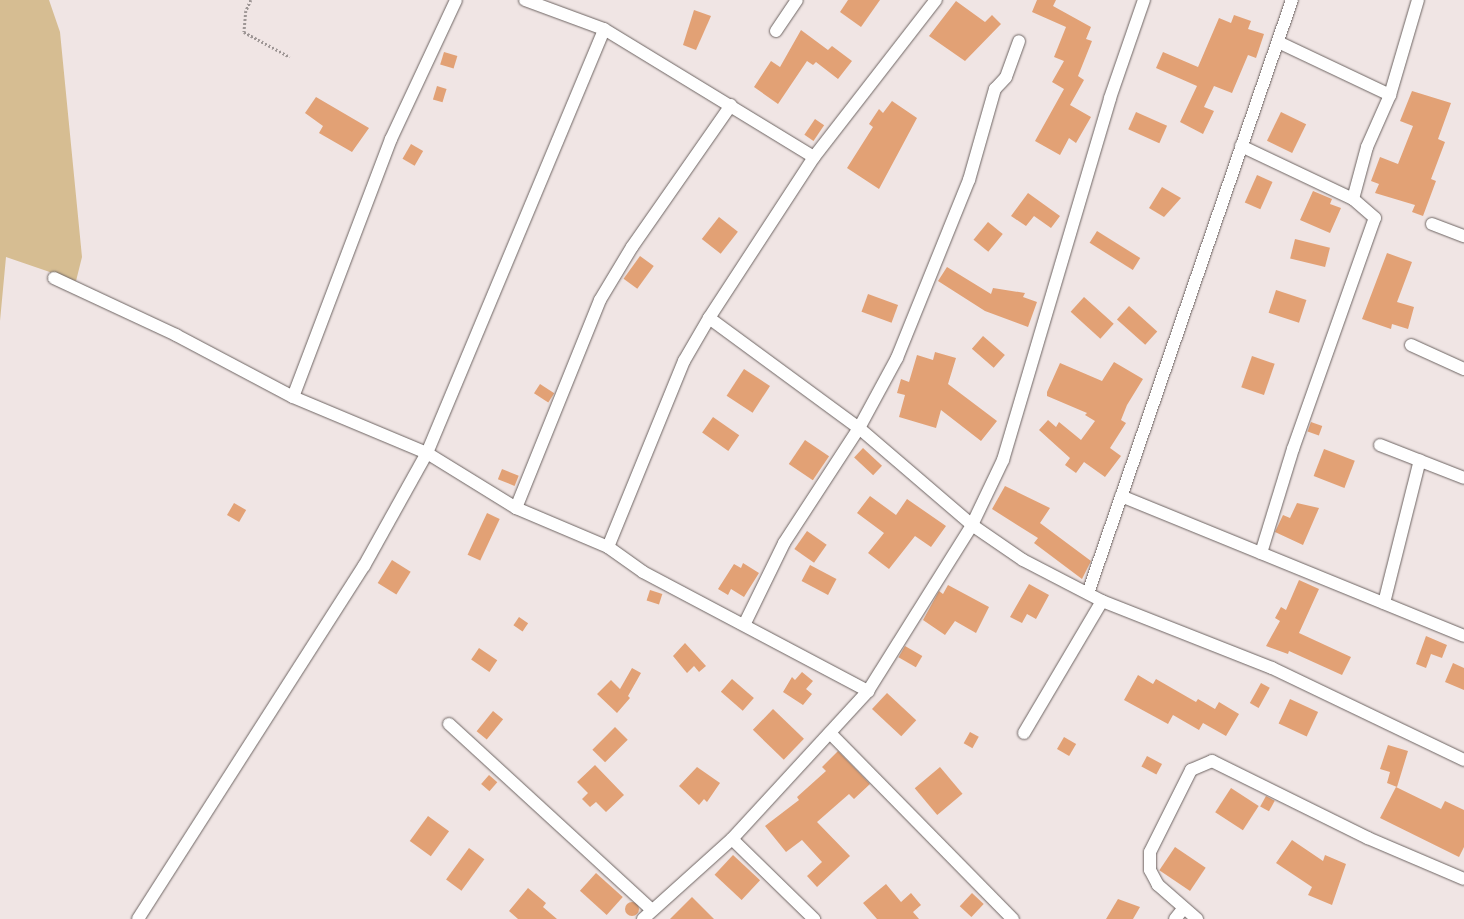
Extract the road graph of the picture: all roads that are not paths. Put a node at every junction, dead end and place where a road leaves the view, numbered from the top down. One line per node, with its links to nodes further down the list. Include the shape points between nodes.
1 (456, 0): 23 (street, via 391,139)
2 (525, 0): 8 (street)
3 (797, 0): 9 (street)
4 (936, 0): 15 (street)
5 (1144, 0): 31 (street, via 1110,98 1003,460)
6 (1292, 0): 11 (street)
7 (1418, 0): 12 (street)
8 (604, 29): 13 (street); 26 (street)
9 (776, 30)
10 (1019, 41): 24 (street, via 1006,77 995,88 969,180 897,358)
11 (1278, 42): 12 (street); 14 (street)
12 (1390, 95): 16 (street, via 1367,147)
13 (731, 105): 15 (street); 30 (street, via 632,247 600,300)
14 (1241, 146): 16 (street); 29 (street)
15 (814, 157): 20 (street)
16 (1353, 199): 33 (street, via 1376,218 1293,449)
17 (1432, 224): 18 (street)
18 (1464, 236)
19 (54, 278): 23 (street, via 176,335)
20 (709, 318): 24 (street); 32 (street, via 684,361)
21 (1411, 345): 22 (street)
22 (1464, 369)
23 (293, 397): 26 (street)
24 (859, 428): 31 (street); 37 (street, via 784,543)
25 (1380, 445): 27 (street)
26 (427, 453): 30 (street); 48 (street, via 364,566)
27 (1420, 460): 28 (street); 36 (street)
28 (1464, 478)
29 (1121, 496): 33 (street); 34 (street)
30 (516, 508): 32 (street)
31 (972, 525): 34 (street, via 1016,556); 39 (street)
32 (608, 548): 37 (street, via 643,572)
33 (1261, 553): 36 (street)
34 (1088, 593): 35 (street)
35 (1102, 600): 42 (street); 43 (street, via 1272,668)
36 (1384, 603): 38 (street)
37 (745, 624): 39 (street)
38 (1464, 636)
39 (868, 691): 41 (street)
40 (449, 724): 47 (street)
41 (830, 733): 44 (street); 51 (street)
42 (1024, 733)
43 (1464, 760)
44 (732, 839): 47 (street); 50 (street)
45 (1464, 879): 46 (street, via 1368,838 1212,761 1191,770 1150,852 1150,870 1158,885)
46 (1184, 908): 52 (street); 53 (street)
47 (652, 910): 49 (street)
48 (138, 919)
49 (643, 919)
50 (814, 919)
51 (1013, 919)
52 (1175, 919)
53 (1197, 919)

